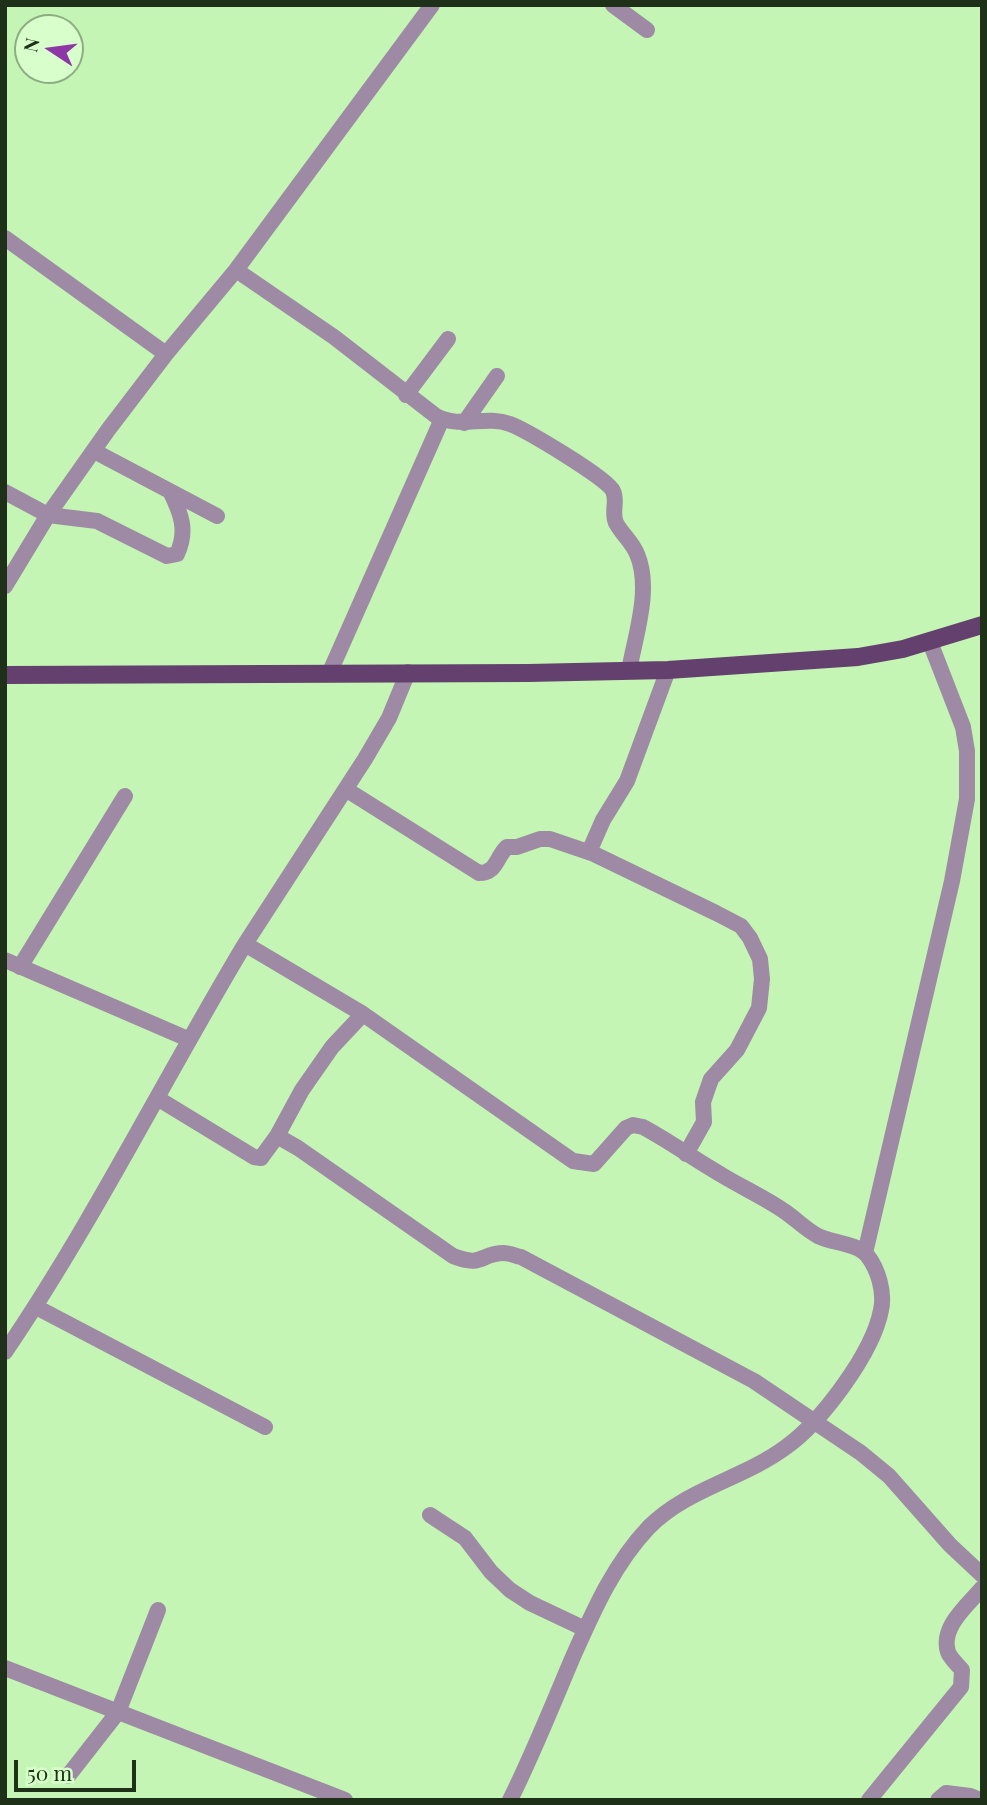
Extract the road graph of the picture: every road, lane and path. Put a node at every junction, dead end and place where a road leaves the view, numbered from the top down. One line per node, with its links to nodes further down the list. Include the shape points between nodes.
1 (432, 5): 5 (street)
2 (613, 5): 3 (street)
3 (647, 30)
4 (5, 238): 7 (street)
5 (236, 270): 7 (street); 9 (street, via 334,337)
6 (447, 339): 9 (street)
7 (166, 354): 12 (street)
8 (497, 376): 11 (street)
9 (406, 395): 10 (street)
10 (442, 419): 11 (street); 23 (street)
11 (464, 422): 21 (street, via 493,419 512,425 612,489 615,518 634,547 642,572)
12 (94, 451): 13 (street); 15 (street)
13 (170, 491): 15 (street, via 181,513 184,536 177,554 167,556 97,521); 16 (street)
14 (5, 492): 15 (street)
15 (48, 515): 17 (street)
16 (217, 516)
17 (5, 586)
18 (982, 625): 19 (main road)
19 (930, 642): 20 (main road, via 837,660); 35 (street, via 963,727 967,799)
20 (668, 670): 21 (main road); 27 (street, via 627,781)
21 (629, 671): 22 (main road)
22 (408, 672): 23 (main road); 25 (street, via 389,718)
23 (329, 674): 24 (main road)
24 (5, 675)
25 (346, 790): 27 (street, via 480,873 495,868 507,847 540,839); 28 (street)
26 (125, 796): 29 (street)
27 (589, 852): 34 (street, via 741,926 760,958 759,1008 737,1049 711,1079 703,1102 704,1122)
28 (245, 944): 30 (street); 31 (street)
29 (13, 964): 31 (street)
30 (363, 1014): 33 (street, via 332,1047); 34 (street, via 573,1160 594,1164 633,1125)
31 (188, 1040): 32 (street)
32 (157, 1098): 33 (street, via 254,1157 266,1154); 36 (street)
33 (277, 1136): 38 (street, via 453,1256 468,1262 503,1253 521,1257 736,1371)
34 (687, 1154): 35 (street, via 785,1211 806,1230)
35 (865, 1253): 38 (street, via 881,1286 881,1312 865,1350)
36 (36, 1307): 37 (street); 39 (street)
37 (5, 1352)
38 (814, 1422): 41 (street, via 889,1476); 44 (street, via 775,1455 690,1496 650,1527 611,1577)
39 (265, 1427)
40 (429, 1515): 44 (street, via 465,1538 510,1590)
41 (982, 1575)
42 (982, 1588): 50 (street, via 947,1635 948,1653 962,1670 961,1687)
43 (158, 1610): 46 (street)
44 (585, 1629): 49 (street)
45 (5, 1668): 46 (street)
46 (118, 1712): 47 (street); 48 (street)
47 (68, 1776)
48 (345, 1800)
49 (510, 1800)
50 (869, 1800)
51 (938, 1800): 52 (street, via 946,1793)
52 (981, 1800)

